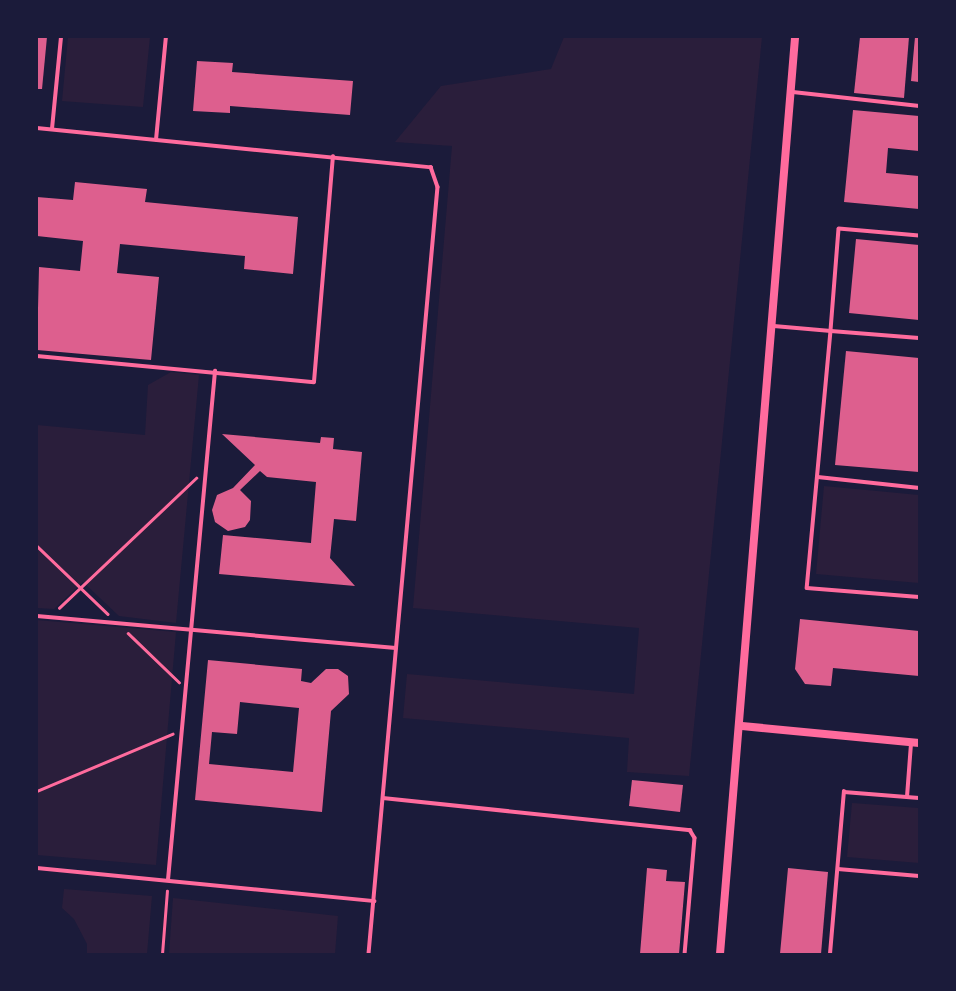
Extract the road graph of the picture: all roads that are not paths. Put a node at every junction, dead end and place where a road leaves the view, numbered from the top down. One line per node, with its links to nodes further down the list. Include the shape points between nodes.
1 (61, 37): 7 (lane)
2 (166, 37): 8 (lane)
3 (795, 37): 4 (street)
4 (791, 92): 5 (lane); 11 (street)
5 (919, 106)
6 (37, 128): 7 (lane)
7 (52, 130): 8 (lane)
8 (156, 140): 9 (lane)
9 (334, 157): 15 (lane, via 314,382); 21 (lane, via 431,167 438,187)
10 (919, 236): 12 (lane, via 839,229)
11 (773, 326): 12 (lane); 22 (street)
12 (831, 331): 13 (lane); 16 (lane)
13 (919, 338)
14 (37, 356): 15 (lane)
15 (215, 371): 20 (lane)
16 (818, 477): 17 (lane); 18 (lane, via 807,588)
17 (919, 488)
18 (919, 597)
19 (37, 616): 20 (lane)
20 (190, 629): 21 (lane); 30 (lane)
21 (397, 648): 25 (lane)
22 (743, 726): 23 (street); 34 (street)
23 (915, 742): 24 (lane)
24 (907, 797): 26 (lane); 28 (lane, via 844,792)
25 (383, 798): 31 (lane); 33 (lane, via 690,830 695,838)
26 (919, 799)
27 (37, 868): 30 (lane)
28 (837, 869): 29 (lane); 35 (lane)
29 (919, 876)
30 (168, 880): 31 (lane)
31 (374, 901): 32 (lane)
32 (369, 954)
33 (685, 954)
34 (720, 954)
35 (830, 954)

